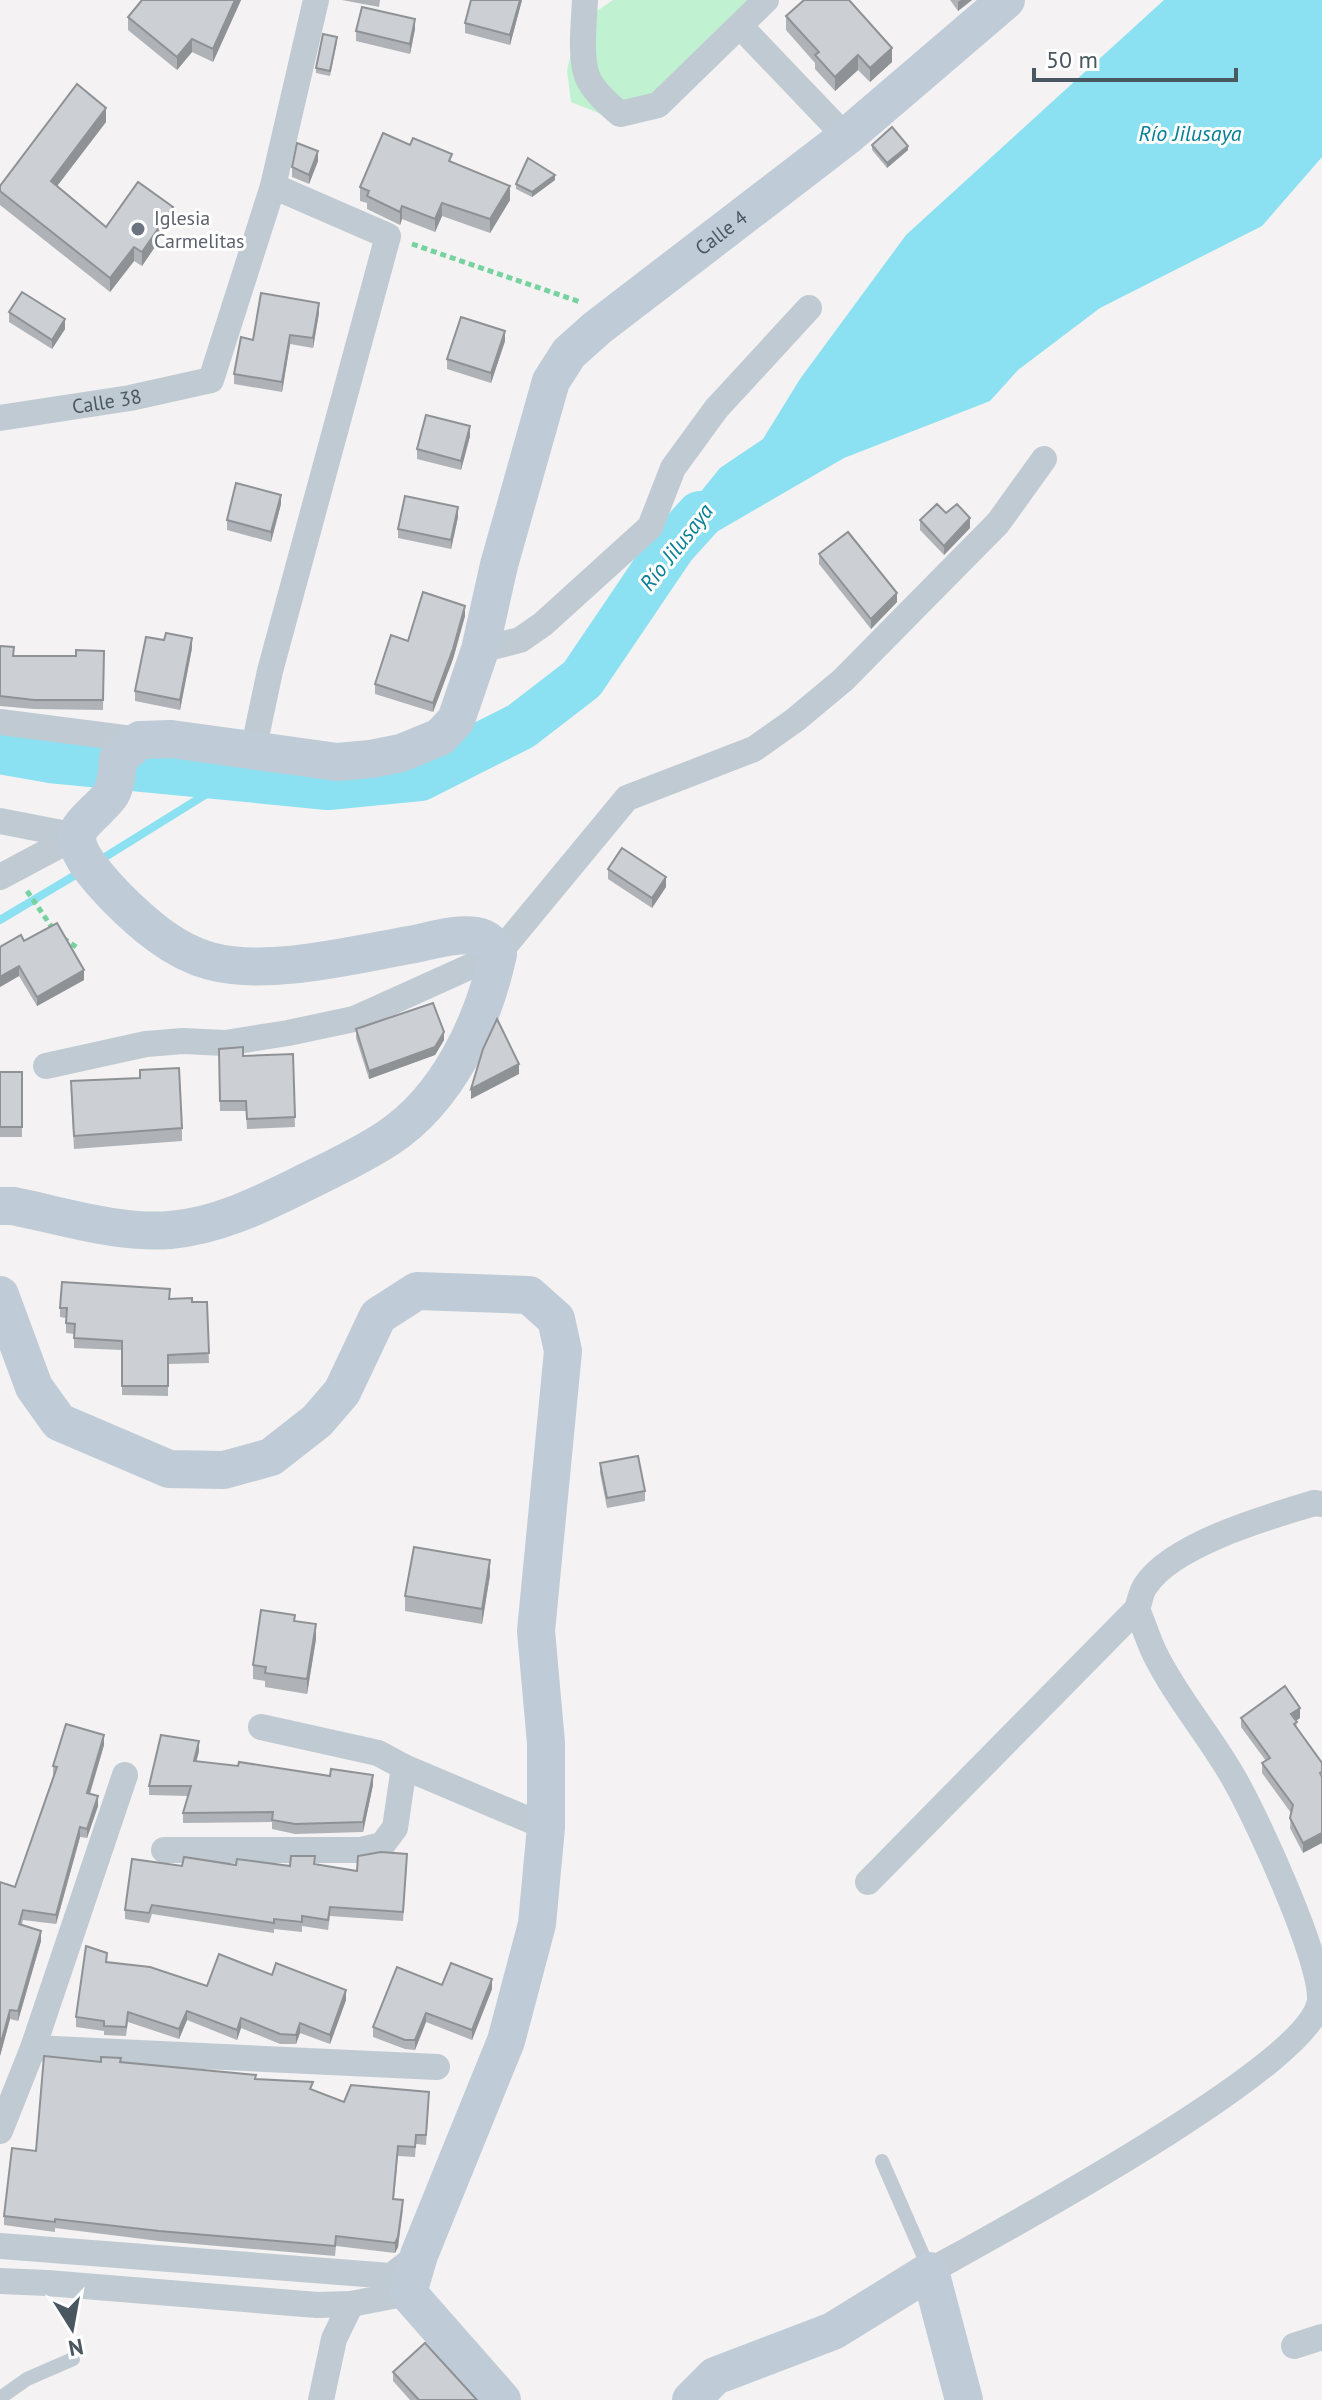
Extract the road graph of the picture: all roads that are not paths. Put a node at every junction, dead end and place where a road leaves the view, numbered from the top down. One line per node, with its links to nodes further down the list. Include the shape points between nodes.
1 (316, 0): 7 (street)
2 (585, 0): 5 (street, via 587,76 620,114 658,105)
3 (766, 0): 5 (street)
4 (1006, 0): 6 (street, Calle 4)
5 (740, 26): 6 (street)
6 (846, 137): 11 (street, Calle 4, via 569,353 551,381)
7 (273, 186): 9 (street, Calle 38, via 211,380); 13 (street, via 388,236)
8 (809, 308): 11 (street, via 716,409 673,468 650,527 543,624 520,640)
9 (0, 418)
10 (1044, 459): 18 (street, via 998,523 843,680 795,720 754,749 627,798)
11 (480, 650): 13 (street, Calle 4, via 456,720 440,737 401,753 337,762)
12 (0, 722): 14 (street)
13 (253, 751): 14 (street, Calle 4, via 171,739)
14 (125, 761): 16 (street, via 109,797 79,829)
15 (0, 821): 16 (street)
16 (86, 857): 17 (street); 18 (street, via 134,916 170,944 210,961 264,966 474,936 490,941)
17 (0, 877)
18 (498, 954): 19 (street, via 354,1019 225,1043 146,1044); 20 (street, via 476,1022 428,1104 390,1137 293,1189 215,1223 168,1230)
19 (46, 1066)
20 (0, 1206)
21 (0, 1295): 27 (street, via 34,1387 59,1422 169,1469 224,1470 271,1457 317,1421 342,1392 378,1316 417,1291 529,1295 556,1319 563,1351 536,1631 546,1743)
22 (1322, 1504): 23 (street, via 1245,1524 1172,1560 1145,1585)
23 (1137, 1609): 29 (street); 36 (street, via 1155,1654 1236,1781 1293,1897 1318,1975 1320,2002 1279,2053 1161,2138)
24 (261, 1727): 25 (street, via 378,1753)
25 (404, 1767): 27 (street); 28 (street, via 395,1828 382,1845 361,1850)
26 (125, 1775): 30 (street)
27 (546, 1827): 35 (street, via 537,1924 506,2041)
28 (164, 1850)
29 (868, 1882)
30 (33, 2048): 31 (street); 32 (street)
31 (437, 2067)
32 (0, 2131)
33 (882, 2161): 36 (lane)
34 (0, 2246): 35 (street, via 391,2276)
35 (419, 2255): 38 (street)
36 (930, 2271): 46 (street, via 833,2331 715,2376); 47 (street)
37 (0, 2281): 39 (street)
38 (408, 2293): 39 (street); 45 (street)
39 (351, 2304): 44 (street, via 334,2339)
40 (1322, 2337): 41 (street)
41 (1294, 2346)
42 (73, 2359): 43 (lane, via 27,2379)
43 (0, 2398)
44 (321, 2400)
45 (502, 2400)
46 (691, 2400)
47 (964, 2400)

